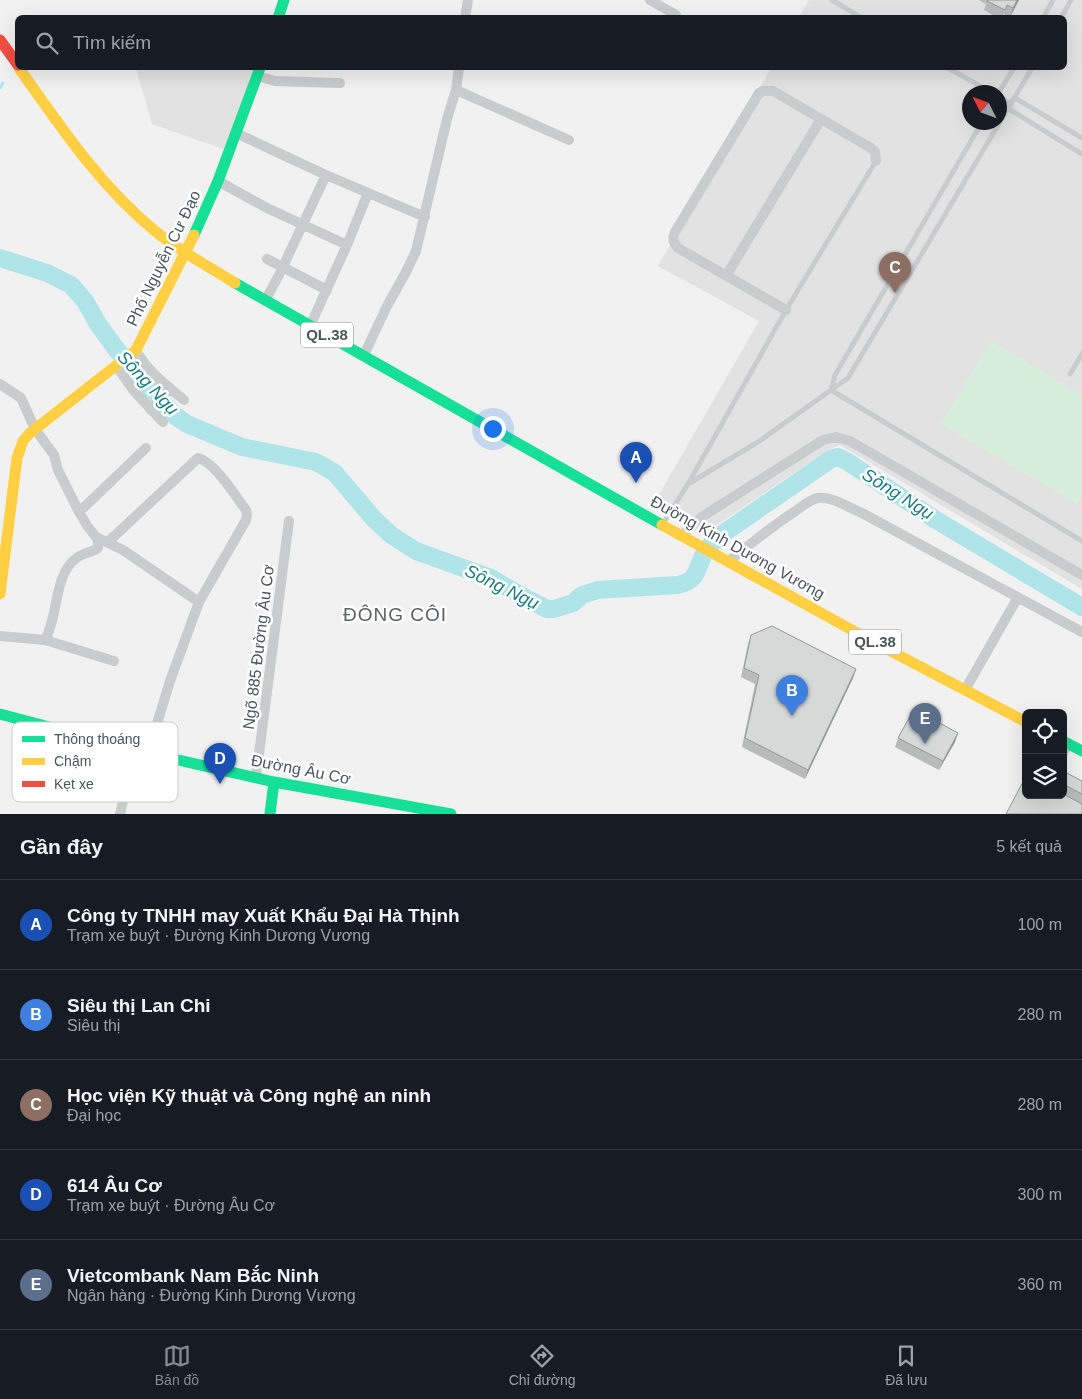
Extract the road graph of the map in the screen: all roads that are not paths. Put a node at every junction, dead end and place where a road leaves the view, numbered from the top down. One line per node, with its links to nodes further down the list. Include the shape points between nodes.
1 (284, 0): 7 (main road)
2 (468, 0): 8 (street)
3 (650, 0): 9 (street)
4 (832, 0): 10 (lane)
5 (1053, 0): 11 (lane)
6 (1071, 0): 12 (lane)
7 (279, 15)
8 (466, 15)
9 (676, 15)
10 (857, 15)
11 (1045, 15)
12 (1063, 15)
13 (0, 40): 14 (main road, Đường Kinh Dương Vương / QL.38)
14 (15, 62)
15 (21, 70): 41 (main road, Đường Kinh Dương Vương / QL.38, via 92,167 140,218)
16 (459, 70): 24 (street)
17 (952, 70): 22 (lane)
18 (1013, 70): 23 (lane)
19 (1031, 70): 25 (lane)
20 (259, 72): 21 (street, via 274,81); 30 (main road, Phố Nguyễn Cư Đạo)
21 (340, 83)
22 (978, 85)
23 (1004, 85)
24 (456, 90): 32 (street); 38 (street)
25 (1015, 98): 27 (lane); 31 (lane)
26 (1007, 104): 27 (lane)
27 (1010, 107): 33 (lane); 56 (lane, via 848,378)
28 (822, 119): 34 (street, via 871,148); 44 (street); 44 (street, via 773,91 759,93 673,237 678,248)
29 (977, 130): 56 (lane, via 835,375)
30 (236, 133): 35 (street); 36 (main road, Phố Nguyễn Cư Đạo)
31 (1082, 138)
32 (569, 140)
33 (1082, 154)
34 (876, 160): 47 (lane)
35 (326, 175): 37 (street); 39 (street)
36 (218, 181): 39 (street); 41 (main road, Phố Nguyễn Cư Đạo)
37 (368, 192): 38 (street); 40 (street)
38 (425, 217): 51 (street, via 416,251)
39 (302, 224): 40 (street); 43 (street)
40 (347, 245): 45 (street)
41 (186, 253): 46 (main road, Đường Kinh Dương Vương / QL.38); 49 (main road, Phố Nguyễn Cư Đạo)
42 (267, 259): 43 (street)
43 (283, 267): 45 (street); 46 (street)
44 (726, 276): 47 (street)
45 (327, 290): 48 (street)
46 (265, 300): 48 (main road, Đường Kinh Dương Vương / QL.38)
47 (786, 310): 62 (lane)
48 (310, 326): 51 (main road, Đường Kinh Dương Vương / QL.38)
49 (136, 350): 52 (main road, Phố Nguyễn Cư Đạo); 55 (street, via 142,361)
50 (1082, 354): 53 (lane)
51 (364, 355): 65 (main road, Đường Kinh Dương Vương / QL.38)
52 (117, 367): 58 (street); 60 (main road, Phố Nguyễn Cư Đạo)
53 (1070, 374)
54 (0, 384): 60 (street, via 21,398)
55 (170, 388): 57 (street); 58 (street)
56 (831, 390): 62 (lane, via 758,442); 68 (lane)
57 (184, 400)
58 (151, 410): 59 (street)
59 (163, 422)
60 (35, 429): 63 (street, via 54,455); 72 (main road, Phố Nguyễn Cư Đạo, via 22,441 17,458)
61 (146, 448): 63 (street)
62 (688, 484): 65 (lane)
63 (79, 512): 66 (street)
64 (289, 521): 87 (street, Ngõ 885 Đường Âu Cơ)
65 (663, 524): 67 (main road, Đường Kinh Dương Vương / QL.38)
66 (96, 537): 69 (street); 77 (street, via 98,548 80,554 68,566)
67 (685, 537): 70 (main road, Đường Kinh Dương Vương / QL.38); 71 (street, via 703,516 824,440 836,437 850,441)
68 (1082, 541)
69 (108, 542): 74 (street); 74 (street, via 198,458 204,460 247,514)
70 (727, 560): 73 (street, via 802,506 819,498 862,513); 79 (main road, Đường Kinh Dương Vương / QL.38)
71 (1082, 575)
72 (0, 594)
73 (1018, 598): 75 (street); 79 (street)
74 (199, 602): 83 (street)
75 (1082, 632)
76 (0, 636): 77 (street)
77 (45, 640): 78 (street)
78 (114, 661)
79 (965, 690): 81 (main road, Đường Kinh Dương Vương / QL.38)
80 (0, 714): 82 (main road, Đường Âu Cơ)
81 (1022, 720)
82 (30, 722)
83 (157, 722)
84 (1067, 743): 85 (main road)
85 (1082, 750)
86 (178, 760): 87 (main road, Đường Âu Cơ)
87 (256, 777): 88 (main road, Đường Âu Cơ)
88 (274, 782): 89 (main road, Đường Âu Cơ); 90 (main road)
89 (397, 809): 91 (main road, Đường Âu Cơ)
90 (270, 814)
91 (451, 814)

